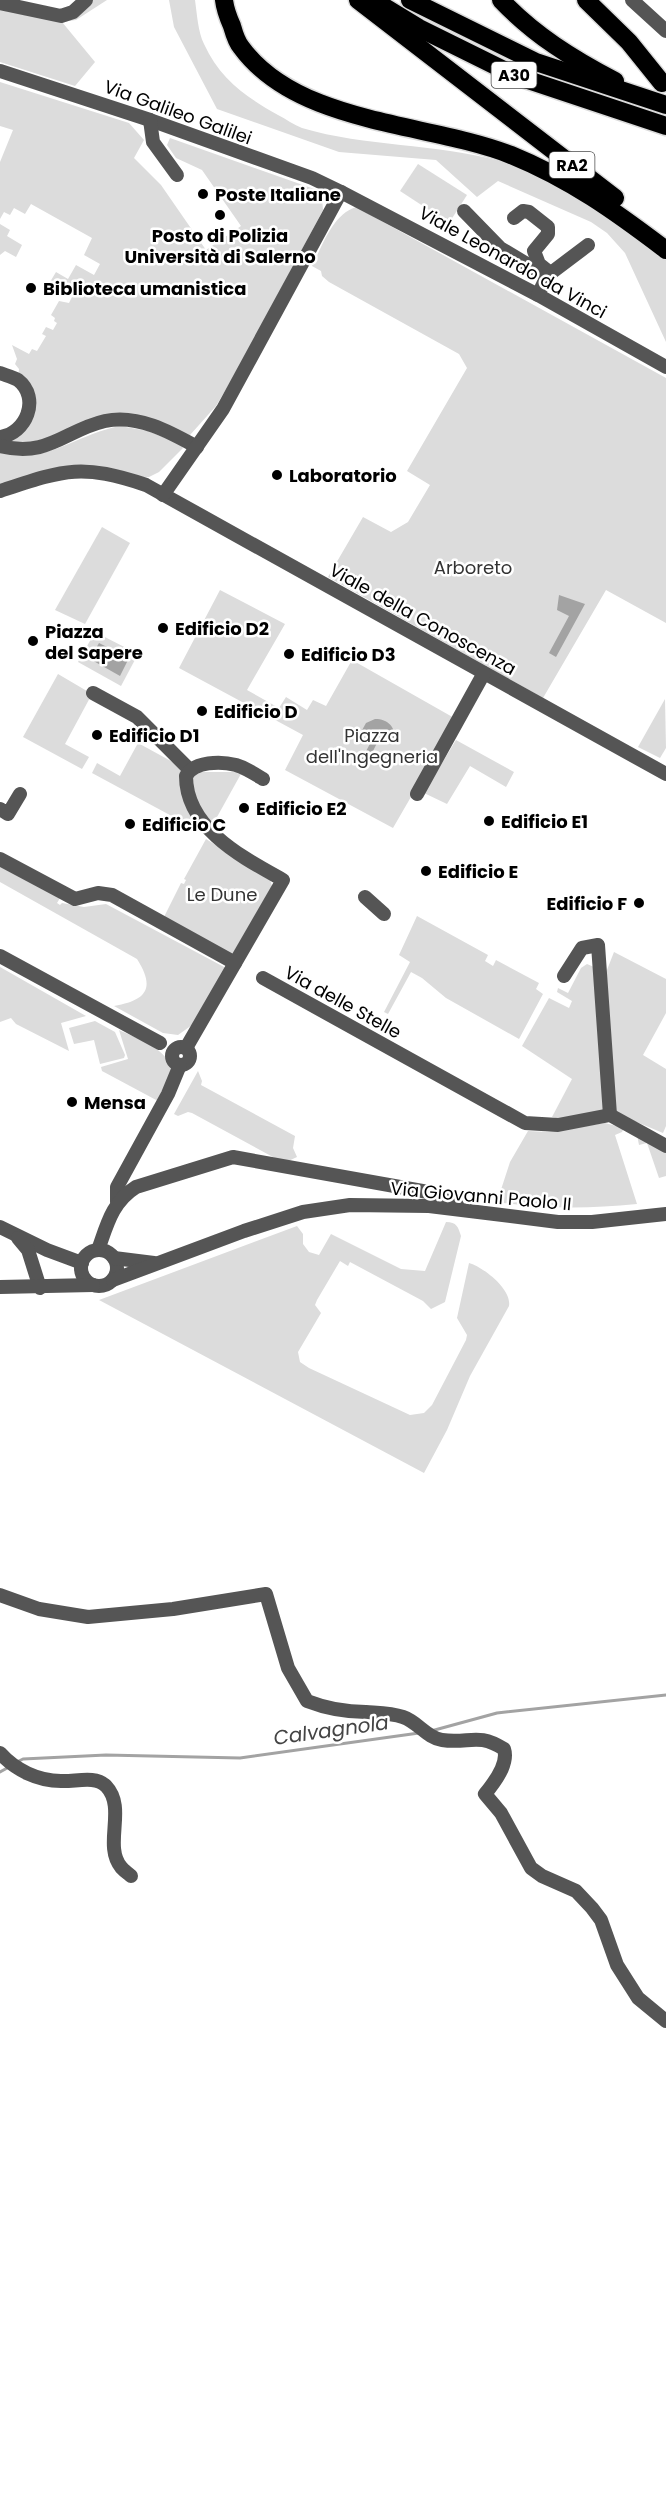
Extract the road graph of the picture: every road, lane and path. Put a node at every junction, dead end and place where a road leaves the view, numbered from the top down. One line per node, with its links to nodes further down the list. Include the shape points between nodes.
1 (86, 0): 9 (street, via 62,16)
2 (224, 0): 22 (highway, via 240,46 267,74 310,99 526,162 601,201)
3 (358, 0): 20 (highway, RA2)
4 (373, 0): 15 (highway, A30, via 419,28 516,76)
5 (410, 0): 13 (highway, A30, via 536,62)
6 (501, 0): 12 (highway, via 542,38 579,62 616,81)
7 (586, 0): 12 (highway, via 629,42)
8 (632, 0): 10 (street)
9 (0, 3)
10 (666, 31)
11 (0, 71): 14 (street, Via Galileo Galilei)
12 (664, 89)
13 (666, 105)
14 (150, 120): 16 (street, via 153,142); 17 (street, Via Galileo Galilei)
15 (666, 126)
16 (177, 175)
17 (341, 192): 24 (street, Viale Leonardo da Vinci); 29 (street, via 223,409)
18 (464, 211): 23 (street, via 500,248)
19 (514, 218): 23 (street, via 529,212 548,227 548,234 534,251)
20 (666, 237)
21 (588, 245): 23 (street)
22 (666, 250)
23 (548, 275): 24 (street)
24 (538, 295): 25 (street, Viale Leonardo da Vinci)
25 (666, 367)
26 (0, 373): 27 (street, via 18,380 30,402 22,425 14,433)
27 (0, 437)
28 (0, 446): 29 (street, via 21,450 50,445 105,421 123,419 164,429)
29 (197, 447): 31 (street)
30 (0, 491): 31 (street, Viale della Conoscenza, via 75,470 117,476)
31 (163, 495): 32 (street, Viale della Conoscenza)
32 (484, 673): 35 (street, Viale della Conoscenza); 38 (street)
33 (93, 693): 34 (street, via 137,717)
34 (190, 770): 36 (street, via 207,764 228,764); 44 (street, via 187,788 199,816 227,847 283,880)
35 (666, 774)
36 (263, 778)
37 (20, 794): 39 (street, via 8,814)
38 (417, 794)
39 (0, 809)
40 (0, 859): 44 (street, via 75,899 98,893 112,895)
41 (364, 897): 42 (street)
42 (384, 914)
43 (0, 956): 47 (street)
44 (236, 963): 47 (street)
45 (564, 976): 48 (street, via 582,948 598,945)
46 (263, 978): 48 (street, Via delle Stelle, via 525,1123 558,1125)
47 (179, 1054): 50 (street, via 168,1094 117,1186)
48 (610, 1115): 49 (street)
49 (666, 1146)
50 (117, 1202): 51 (street, via 136,1187 233,1157 428,1192); 54 (street)
51 (470, 1211): 52 (street, Via Giovanni Paolo II, via 592,1222); 57 (street, Via Giovanni Paolo II, via 350,1205 303,1212)
52 (666, 1214)
53 (6, 1230): 56 (street); 61 (street, via 28,1250)
54 (98, 1250): 55 (street); 56 (street, via 88,1254)
55 (114, 1258): 57 (street, Via Giovanni Paolo II); 58 (street, via 117,1269)
56 (82, 1263): 59 (street, via 84,1279)
57 (157, 1263): 58 (street, Via Giovanni Paolo II)
58 (113, 1280): 59 (street, via 104,1286)
59 (93, 1285): 61 (street)
60 (0, 1287): 61 (street)
61 (40, 1288)
62 (0, 1594): 65 (street, via 39,1609 88,1617 266,1594 288,1668 307,1701 339,1709 384,1712 404,1717 433,1738 460,1742 486,1739 504,1749 500,1772 485,1794 501,1814 531,1868 576,1892 592,1908 601,1920 617,1965 638,1998)
63 (9, 1761): 64 (street, via 41,1778 61,1782 90,1779 105,1784 115,1810 115,1855)
64 (131, 1876)
65 (666, 2021)

